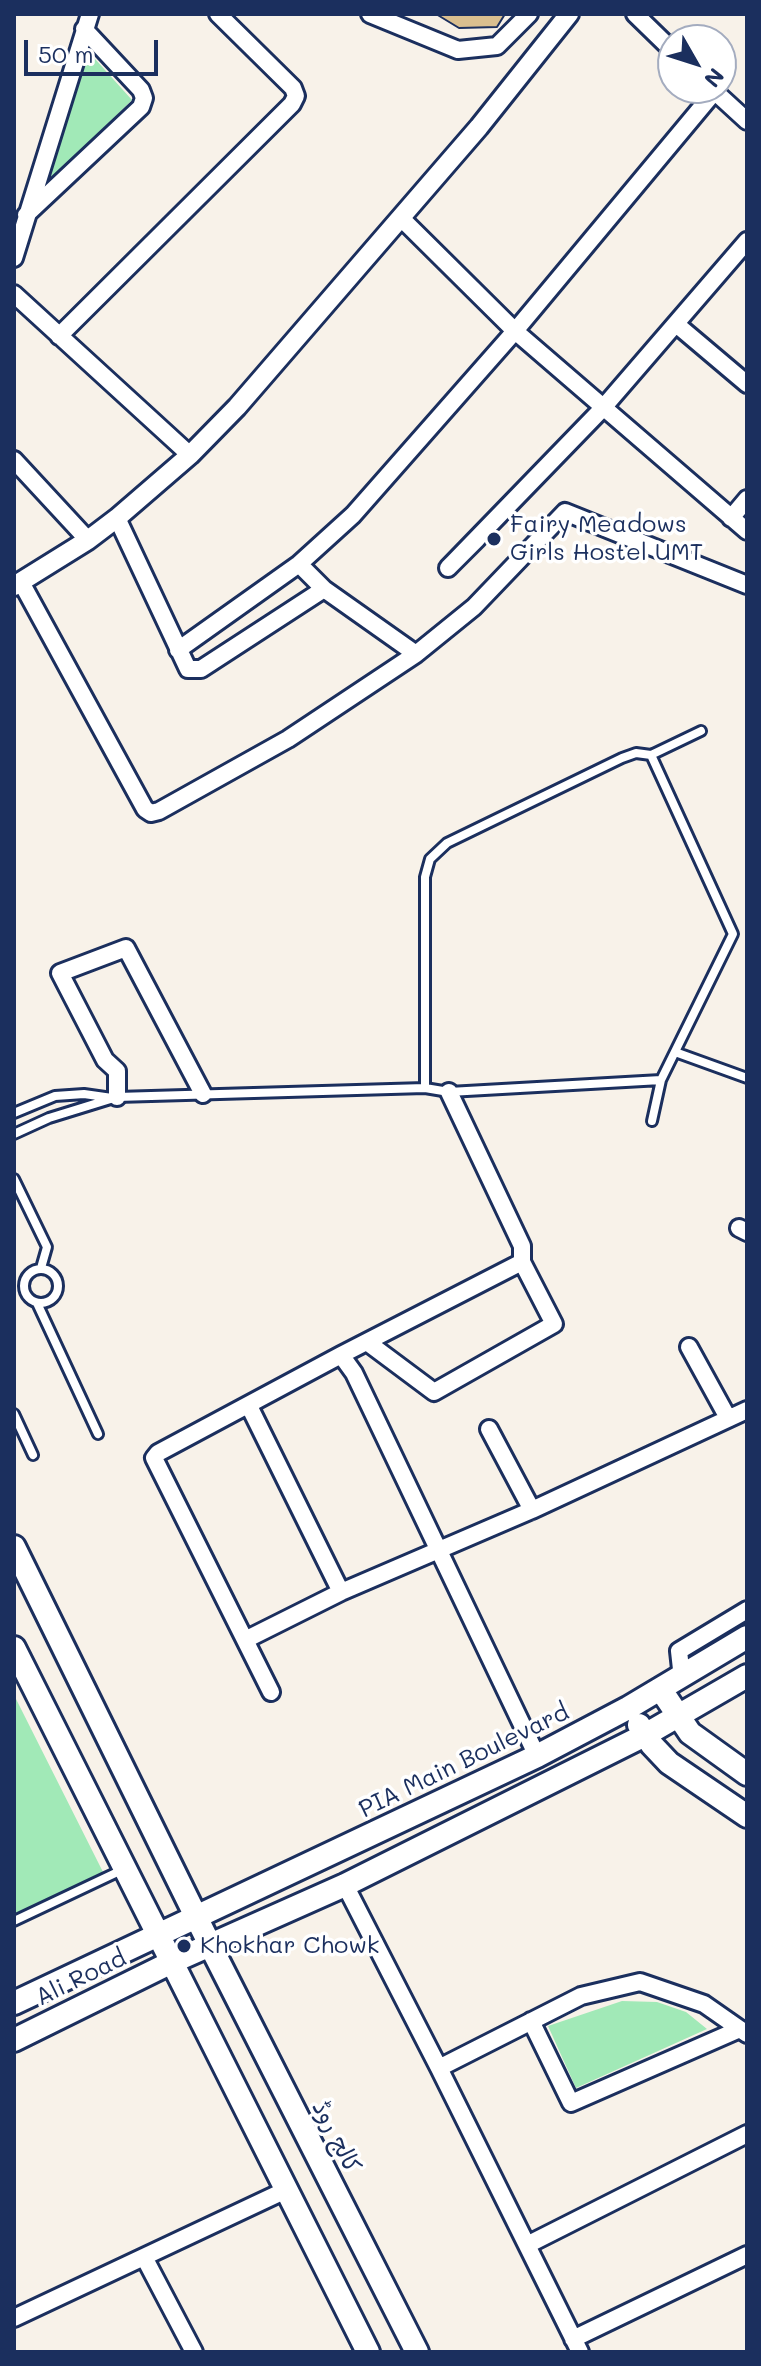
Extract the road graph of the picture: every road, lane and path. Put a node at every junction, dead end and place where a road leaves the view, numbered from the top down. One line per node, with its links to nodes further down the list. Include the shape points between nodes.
1 (218, 14): 18 (street, via 296,96)
2 (370, 14): 3 (street, via 458,50 497,46)
3 (529, 14)
4 (569, 14): 12 (street)
5 (635, 14): 7 (street)
6 (87, 22): 11 (street); 11 (street, via 144,98 141,107)
7 (657, 35)
8 (701, 104): 17 (street)
9 (728, 104): 10 (street)
10 (747, 121)
11 (26, 215): 14 (street)
12 (401, 218): 17 (street); 21 (street)
13 (747, 241): 16 (street)
14 (14, 258)
15 (14, 294): 18 (street)
16 (676, 324): 19 (street); 20 (street)
17 (515, 331): 20 (street); 29 (street, via 353,515)
18 (59, 336): 21 (street)
19 (747, 384)
20 (602, 409): 25 (street); 26 (street)
21 (190, 455): 24 (street)
22 (14, 460): 28 (street)
23 (747, 499): 25 (street)
24 (117, 518): 28 (street); 33 (street)
25 (731, 518): 27 (street)
26 (485, 530)
27 (747, 531)
28 (88, 540): 30 (street)
29 (299, 564): 32 (street); 33 (street)
30 (18, 584): 34 (street, via 151,813 288,739)
31 (747, 585): 34 (street, via 565,512 474,607)
32 (324, 589): 33 (street, via 201,669 188,669); 34 (street)
33 (178, 650)
34 (416, 654)
35 (701, 731): 36 (lane)
36 (651, 755): 37 (lane, via 733,934); 40 (lane, via 622,758 447,843 430,859 425,877)
37 (675, 1052): 38 (lane); 39 (lane)
38 (747, 1078)
39 (661, 1080): 41 (lane); 45 (lane)
40 (425, 1088): 41 (lane); 42 (lane)
41 (449, 1092): 48 (street, via 522,1246)
42 (203, 1094): 43 (lane); 43 (street, via 126,948 60,973 105,1060 117,1071)
43 (115, 1098): 44 (lane, via 55,1096); 46 (lane)
44 (14, 1113)
45 (652, 1121)
46 (14, 1134)
47 (14, 1179): 49 (lane, via 47,1247)
48 (522, 1262): 53 (street); 53 (street, via 554,1324 434,1392)
49 (41, 1268): 50 (lane, via 24,1282); 52 (lane, via 52,1272 57,1293 49,1302)
50 (26, 1294): 51 (lane); 52 (lane)
51 (14, 1295)
52 (37, 1303): 61 (lane)
53 (367, 1342): 55 (street)
54 (689, 1347): 59 (street)
55 (341, 1355): 56 (street); 65 (street)
56 (249, 1406): 66 (street); 69 (street, via 154,1458)
57 (747, 1410): 59 (street)
58 (14, 1414): 62 (lane)
59 (728, 1418): 63 (street)
60 (489, 1429): 63 (street)
61 (98, 1434)
62 (33, 1455)
63 (532, 1510): 65 (street)
64 (14, 1547): 83 (main road)
65 (439, 1551): 66 (street); 78 (street)
66 (341, 1592): 69 (street)
67 (747, 1610): 72 (street, via 679,1651)
68 (747, 1637): 72 (main road, PIA Main Boulevard)
69 (245, 1640): 74 (street)
70 (14, 1648): 81 (main road)
71 (747, 1676): 76 (main road)
72 (682, 1678): 73 (main road, PIA Main Boulevard)
73 (661, 1690): 75 (main road, PIA Main Boulevard); 76 (main road)
74 (271, 1692)
75 (628, 1708): 77 (main road); 78 (main road, PIA Main Boulevard)
76 (678, 1717): 77 (main road); 79 (main road, via 701,1743)
77 (645, 1735): 80 (main road, via 669,1763); 82 (main road)
78 (537, 1756): 83 (main road, PIA Main Boulevard)
79 (747, 1774)
80 (747, 1816)
81 (125, 1869): 84 (lane); 85 (main road)
82 (345, 1885): 86 (main road); 92 (street)
83 (196, 1917): 85 (main road, PIA Main Boulevard); 86 (main road, کالج روڈ)
84 (14, 1921)
85 (159, 1935): 87 (main road); 88 (main road, Ali Road)
86 (210, 1945): 87 (main road, Ali Road); 102 (main road, کالج روڈ)
87 (172, 1962): 91 (main road, Ali Road); 94 (main road)
88 (14, 2003)
89 (531, 2021): 90 (street, via 581,1996 640,1982 704,2004); 90 (street, via 571,2103); 92 (street)
90 (744, 2032)
91 (14, 2040)
92 (439, 2068): 95 (street)
93 (747, 2134): 95 (street)
94 (286, 2190): 97 (street); 101 (main road)
95 (527, 2245): 99 (street)
96 (747, 2255): 99 (street)
97 (144, 2257): 98 (street); 100 (street)
98 (14, 2318)
99 (576, 2346)
100 (194, 2352)
101 (368, 2352)
102 (417, 2352)

